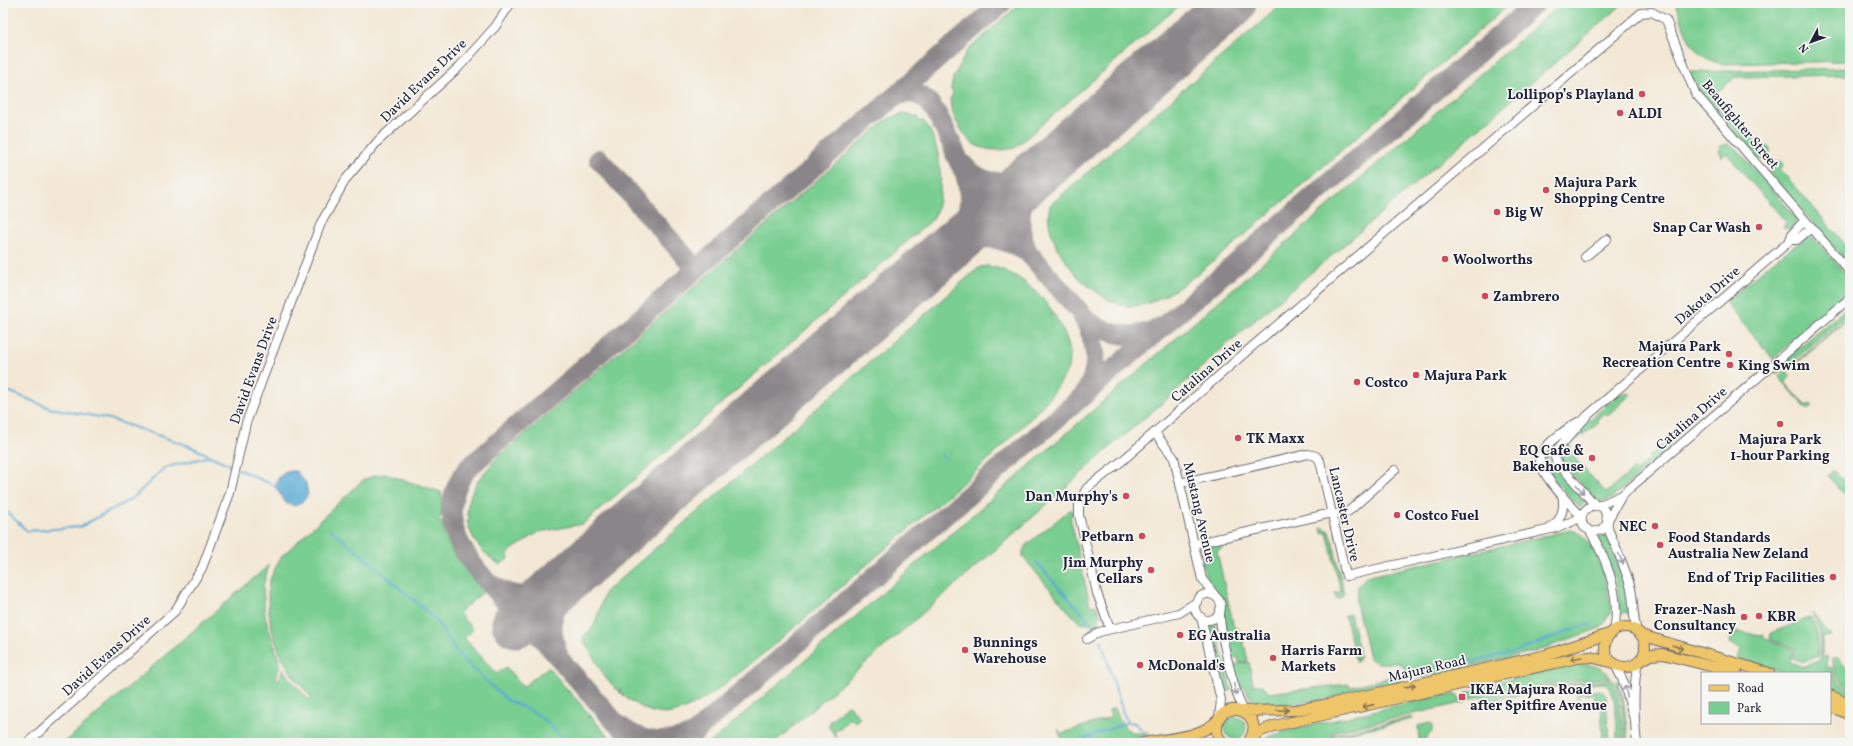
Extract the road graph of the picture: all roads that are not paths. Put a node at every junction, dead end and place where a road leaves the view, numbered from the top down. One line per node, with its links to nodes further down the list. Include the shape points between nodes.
1 (511, 3): 46 (street, David Evans Drive, via 495,27 459,67 378,141 346,179 321,223 246,423 230,493 202,568 175,611)
2 (1453, 175): 3 (street, Beaufighter Street, via 1637,15 1657,13 1667,22 1695,93); 11 (street, Catalina Drive)
3 (1805, 220): 4 (street, Beaufighter Street); 6 (street, Dakota Drive)
4 (1812, 228): 6 (street, Dakota Drive, via 1797,240); 8 (street, Beaufighter Street)
5 (1606, 239): 7 (street)
6 (1790, 240): 10 (street, Dakota Drive)
7 (1585, 257)
8 (1850, 272)
9 (1850, 298): 15 (street, Catalina Drive)
10 (1587, 416): 14 (street, via 1547,446 1540,456 1543,471); 16 (street, one-way to 16, via 1553,455)
11 (1155, 433): 13 (street, Mustang Avenue, via 1173,456); 30 (street, Catalina Drive, via 1087,488 1079,502 1080,519 1095,586)
12 (1395, 470): 17 (street, via 1349,511)
13 (1180, 483): 17 (street, Lancaster Drive, via 1312,454 1320,461); 23 (street, Mustang Avenue)
14 (1562, 494): 18 (street); 21 (street, via 1560,517 1554,526)
15 (1622, 495): 16 (street, Catalina Drive); 19 (street, Catalina Drive)
16 (1597, 506): 18 (street, via 1588,508); 19 (street, via 1606,512)
17 (1332, 514): 21 (street, Lancaster Drive, via 1346,576); 23 (street)
18 (1582, 517): 20 (street); 22 (street, via 1583,525)
19 (1608, 521): 22 (street, via 1602,530); 32 (street, one-way to 32, via 1608,529 1630,586 1633,618)
20 (1560, 527): 21 (street); 22 (street)
21 (1546, 530)
22 (1589, 531): 31 (street, via 1614,588 1616,614)
23 (1194, 544): 24 (street, Mustang Avenue)
24 (1202, 579): 25 (street, Mustang Avenue); 26 (street, Mustang Avenue)
25 (1217, 598): 26 (street, via 1207,594); 27 (street)
26 (1197, 601): 28 (street); 29 (street, via 1196,609)
27 (1220, 610): 29 (street, via 1213,619); 41 (street, one-way to 41, via 1235,690)
28 (1179, 613): 29 (street); 30 (street)
29 (1200, 616): 44 (street, via 1221,700)
30 (1110, 629): 33 (street, via 1097,632)
31 (1613, 632): 32 (main road, via 1626,628); 35 (main road, via 1607,640 1606,648 1608,657); 41 (main road, Majura Road, one-way to 31, via 1295,710 1329,704 1546,655)
32 (1639, 634): 34 (main road, via 1645,648); 37 (main road, one-way to 37)
33 (1088, 639)
34 (1639, 661): 35 (main road, via 1627,667); 36 (main road, via 1650,655 1663,654); 43 (street)
35 (1614, 664): 43 (street, one-way to 35, via 1624,683); 45 (main road, Majura Road, one-way to 45, via 1590,657 1577,658 1274,726 1259,732)
36 (1733, 672)
37 (1765, 672)
38 (1831, 696): 39 (main road)
39 (1850, 705)
40 (1831, 706): 42 (main road)
41 (1244, 711): 44 (main road, Majura Road, via 1229,710); 45 (main road, via 1249,716 1254,731)
42 (1850, 715)
43 (1634, 718): 50 (street)
44 (1219, 719): 47 (main road, via 1192,734); 49 (main road, via 1217,733)
45 (1248, 742)
46 (27, 743)
47 (1143, 743)
48 (1207, 743): 49 (main road)
49 (1224, 743)
50 (1637, 743)

